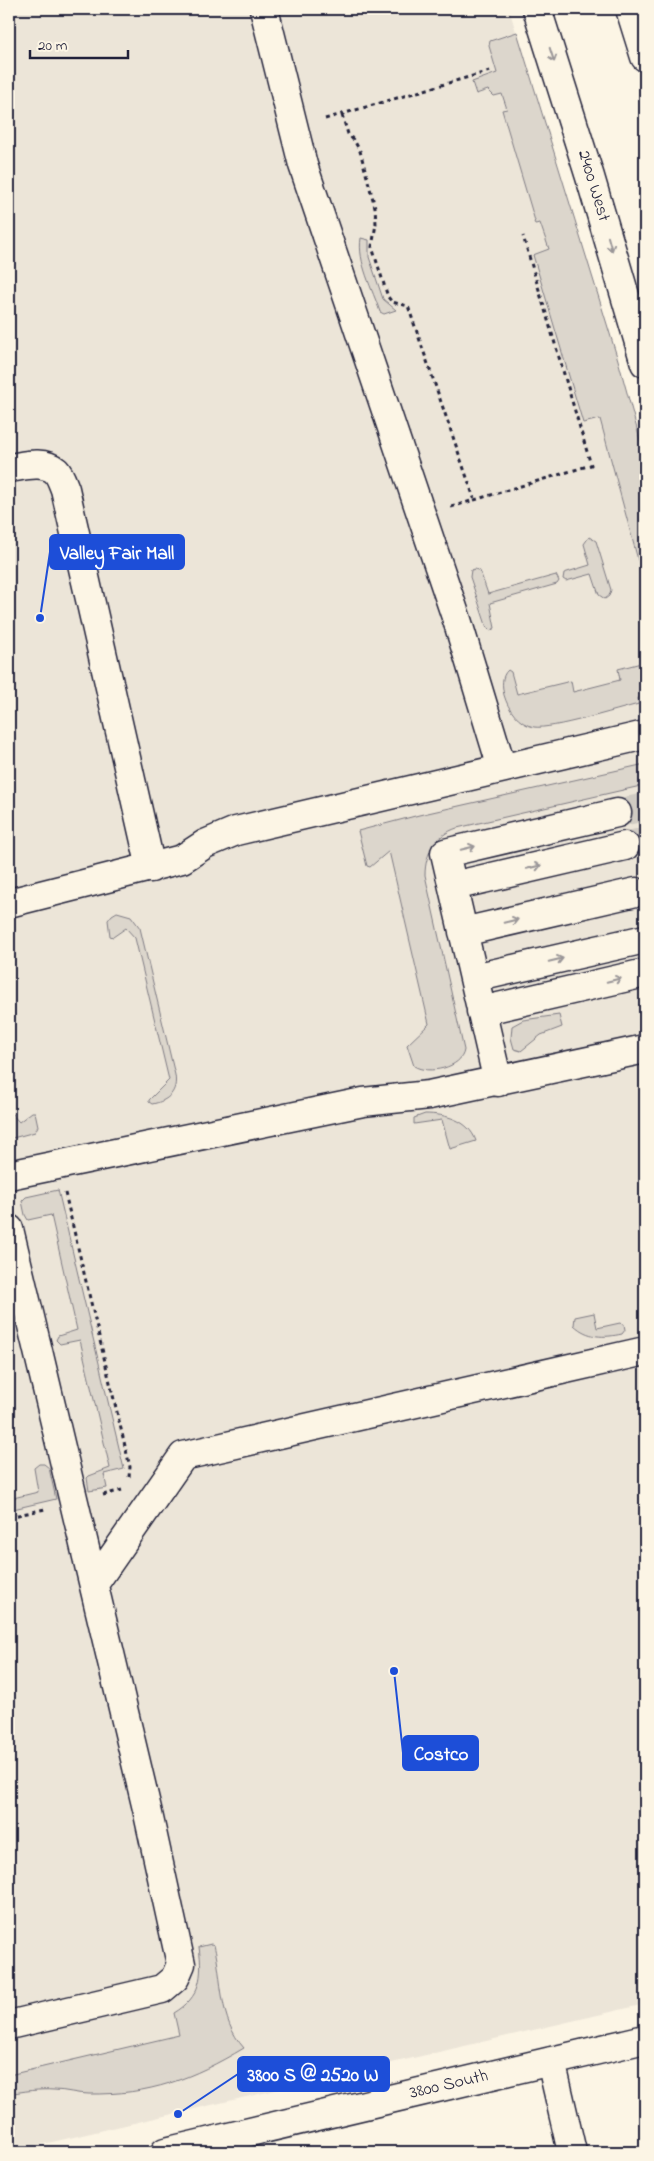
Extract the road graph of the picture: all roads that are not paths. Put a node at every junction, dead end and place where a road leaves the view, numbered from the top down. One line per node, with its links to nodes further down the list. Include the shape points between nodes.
1 (264, 9): 8 (main road, via 303,165 458,623)
2 (537, 9): 5 (main road, 2400 West, one-way to 5)
3 (630, 9): 4 (main road)
4 (645, 57)
5 (645, 363)
6 (9, 468): 11 (main road, via 35,464 47,467 57,472 66,489)
7 (645, 735): 8 (main road)
8 (502, 768): 11 (main road, via 236,831 205,844 182,859)
9 (617, 813): 12 (main road, one-way to 9, via 445,853)
10 (625, 846): 12 (main road, one-way to 10)
11 (151, 868): 14 (main road)
12 (452, 886): 15 (main road)
13 (636, 892): 15 (main road, one-way to 13)
14 (9, 903)
15 (463, 932): 18 (main road)
16 (645, 939): 18 (main road, one-way to 16)
17 (645, 973): 19 (main road, one-way to 17)
18 (474, 978): 19 (main road)
19 (481, 1011): 21 (main road)
20 (645, 1049): 21 (main road)
21 (498, 1082): 22 (main road, via 429,1096 363,1102)
22 (9, 1175)
23 (9, 1229): 25 (main road)
24 (645, 1350): 25 (main road, via 183,1456)
25 (94, 1584): 26 (main road, via 181,1964 175,1978 162,1989)
26 (9, 2025)
27 (645, 2040): 28 (main road, 3800 South)
28 (551, 2061): 29 (main road, 3800 South); 30 (main road)
29 (175, 2151)
30 (572, 2152)

